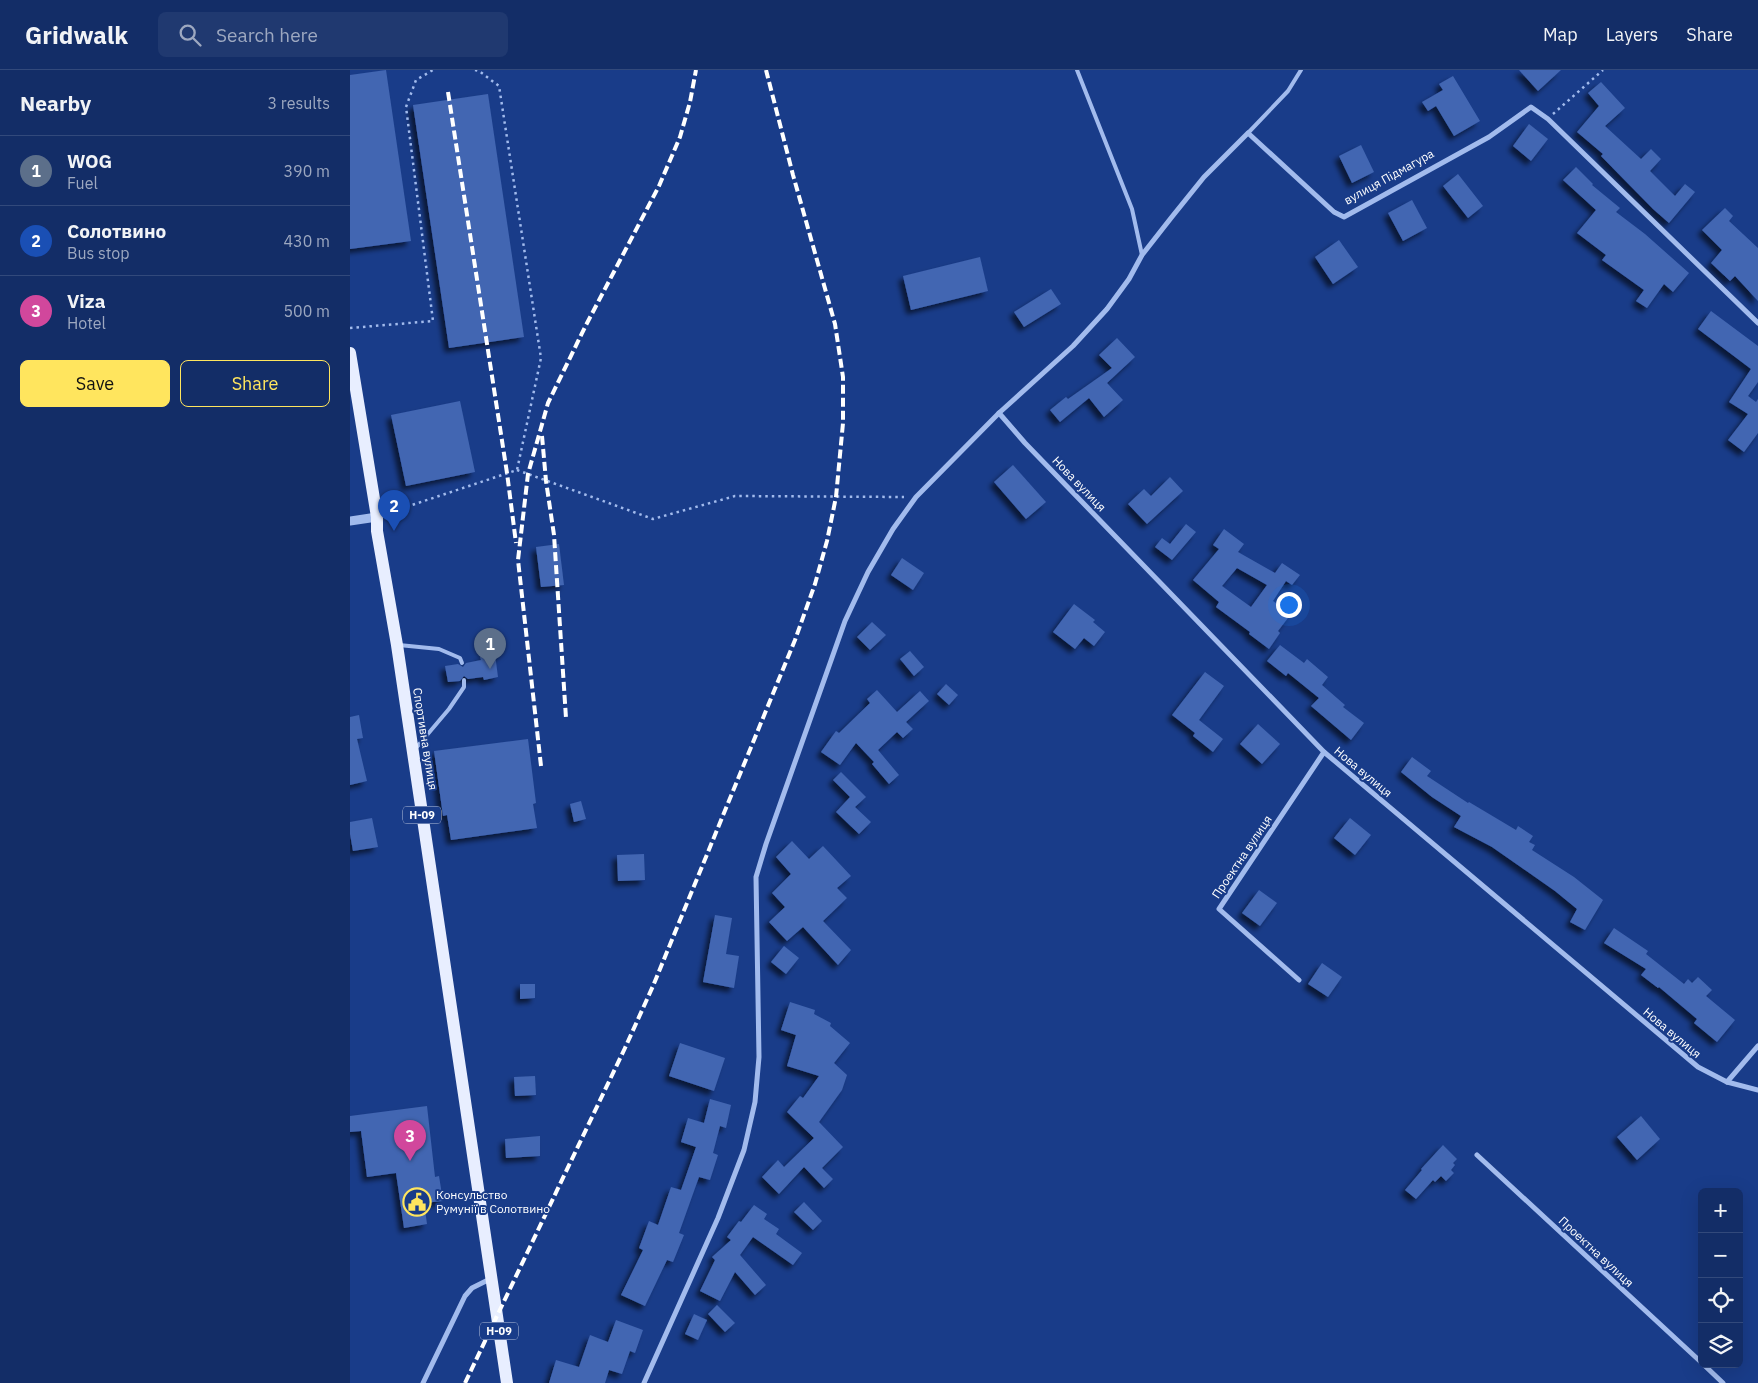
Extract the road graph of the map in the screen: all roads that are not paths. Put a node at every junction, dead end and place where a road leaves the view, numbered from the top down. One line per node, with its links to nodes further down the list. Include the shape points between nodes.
1 (1077, 70): 4 (lane, via 1132,209)
2 (1301, 70): 3 (lane, via 1288,90)
3 (1248, 133): 4 (street, via 1204,177); 5 (street, вулиця Підмагура, via 1334,212 1344,217 1489,137 1531,107 1548,119)
4 (1142, 255): 8 (street, via 1107,310)
5 (1758, 323)
6 (350, 353): 7 (main road, Спортивна вулиця / Н-09)
7 (354, 407): 9 (main road, Спортивна вулиця / Н-09)
8 (1000, 413): 15 (street, Нова вулиця); 26 (street, via 916,497 868,572 845,621 756,877 759,1058 755,1102 744,1150 718,1218)
9 (377, 517): 10 (street); 11 (main road, Спортивна вулиця / Н-09)
10 (350, 521)
11 (397, 645): 12 (lane, via 439,649 460,658); 14 (main road, Спортивна вулиця / Н-09)
12 (462, 663)
13 (464, 680): 14 (lane, via 464,687 449,709)
14 (413, 751): 21 (main road, Спортивна вулиця / Н-09)
15 (1324, 752): 16 (street, Проектна вулиця, via 1219,909); 18 (street, Нова вулиця, via 1698,1067)
16 (1299, 980)
17 (1758, 1046): 18 (street)
18 (1727, 1082): 19 (street, Нова вулиця)
19 (1758, 1090)
20 (1477, 1155): 22 (street, Проектна вулиця)
21 (491, 1279): 24 (street, via 472,1288 465,1296); 25 (main road, Н-09)
22 (1698, 1360)
23 (1706, 1368): 27 (street, Проектна вулиця)
24 (423, 1383)
25 (507, 1383)
26 (644, 1383)
27 (1723, 1383)

